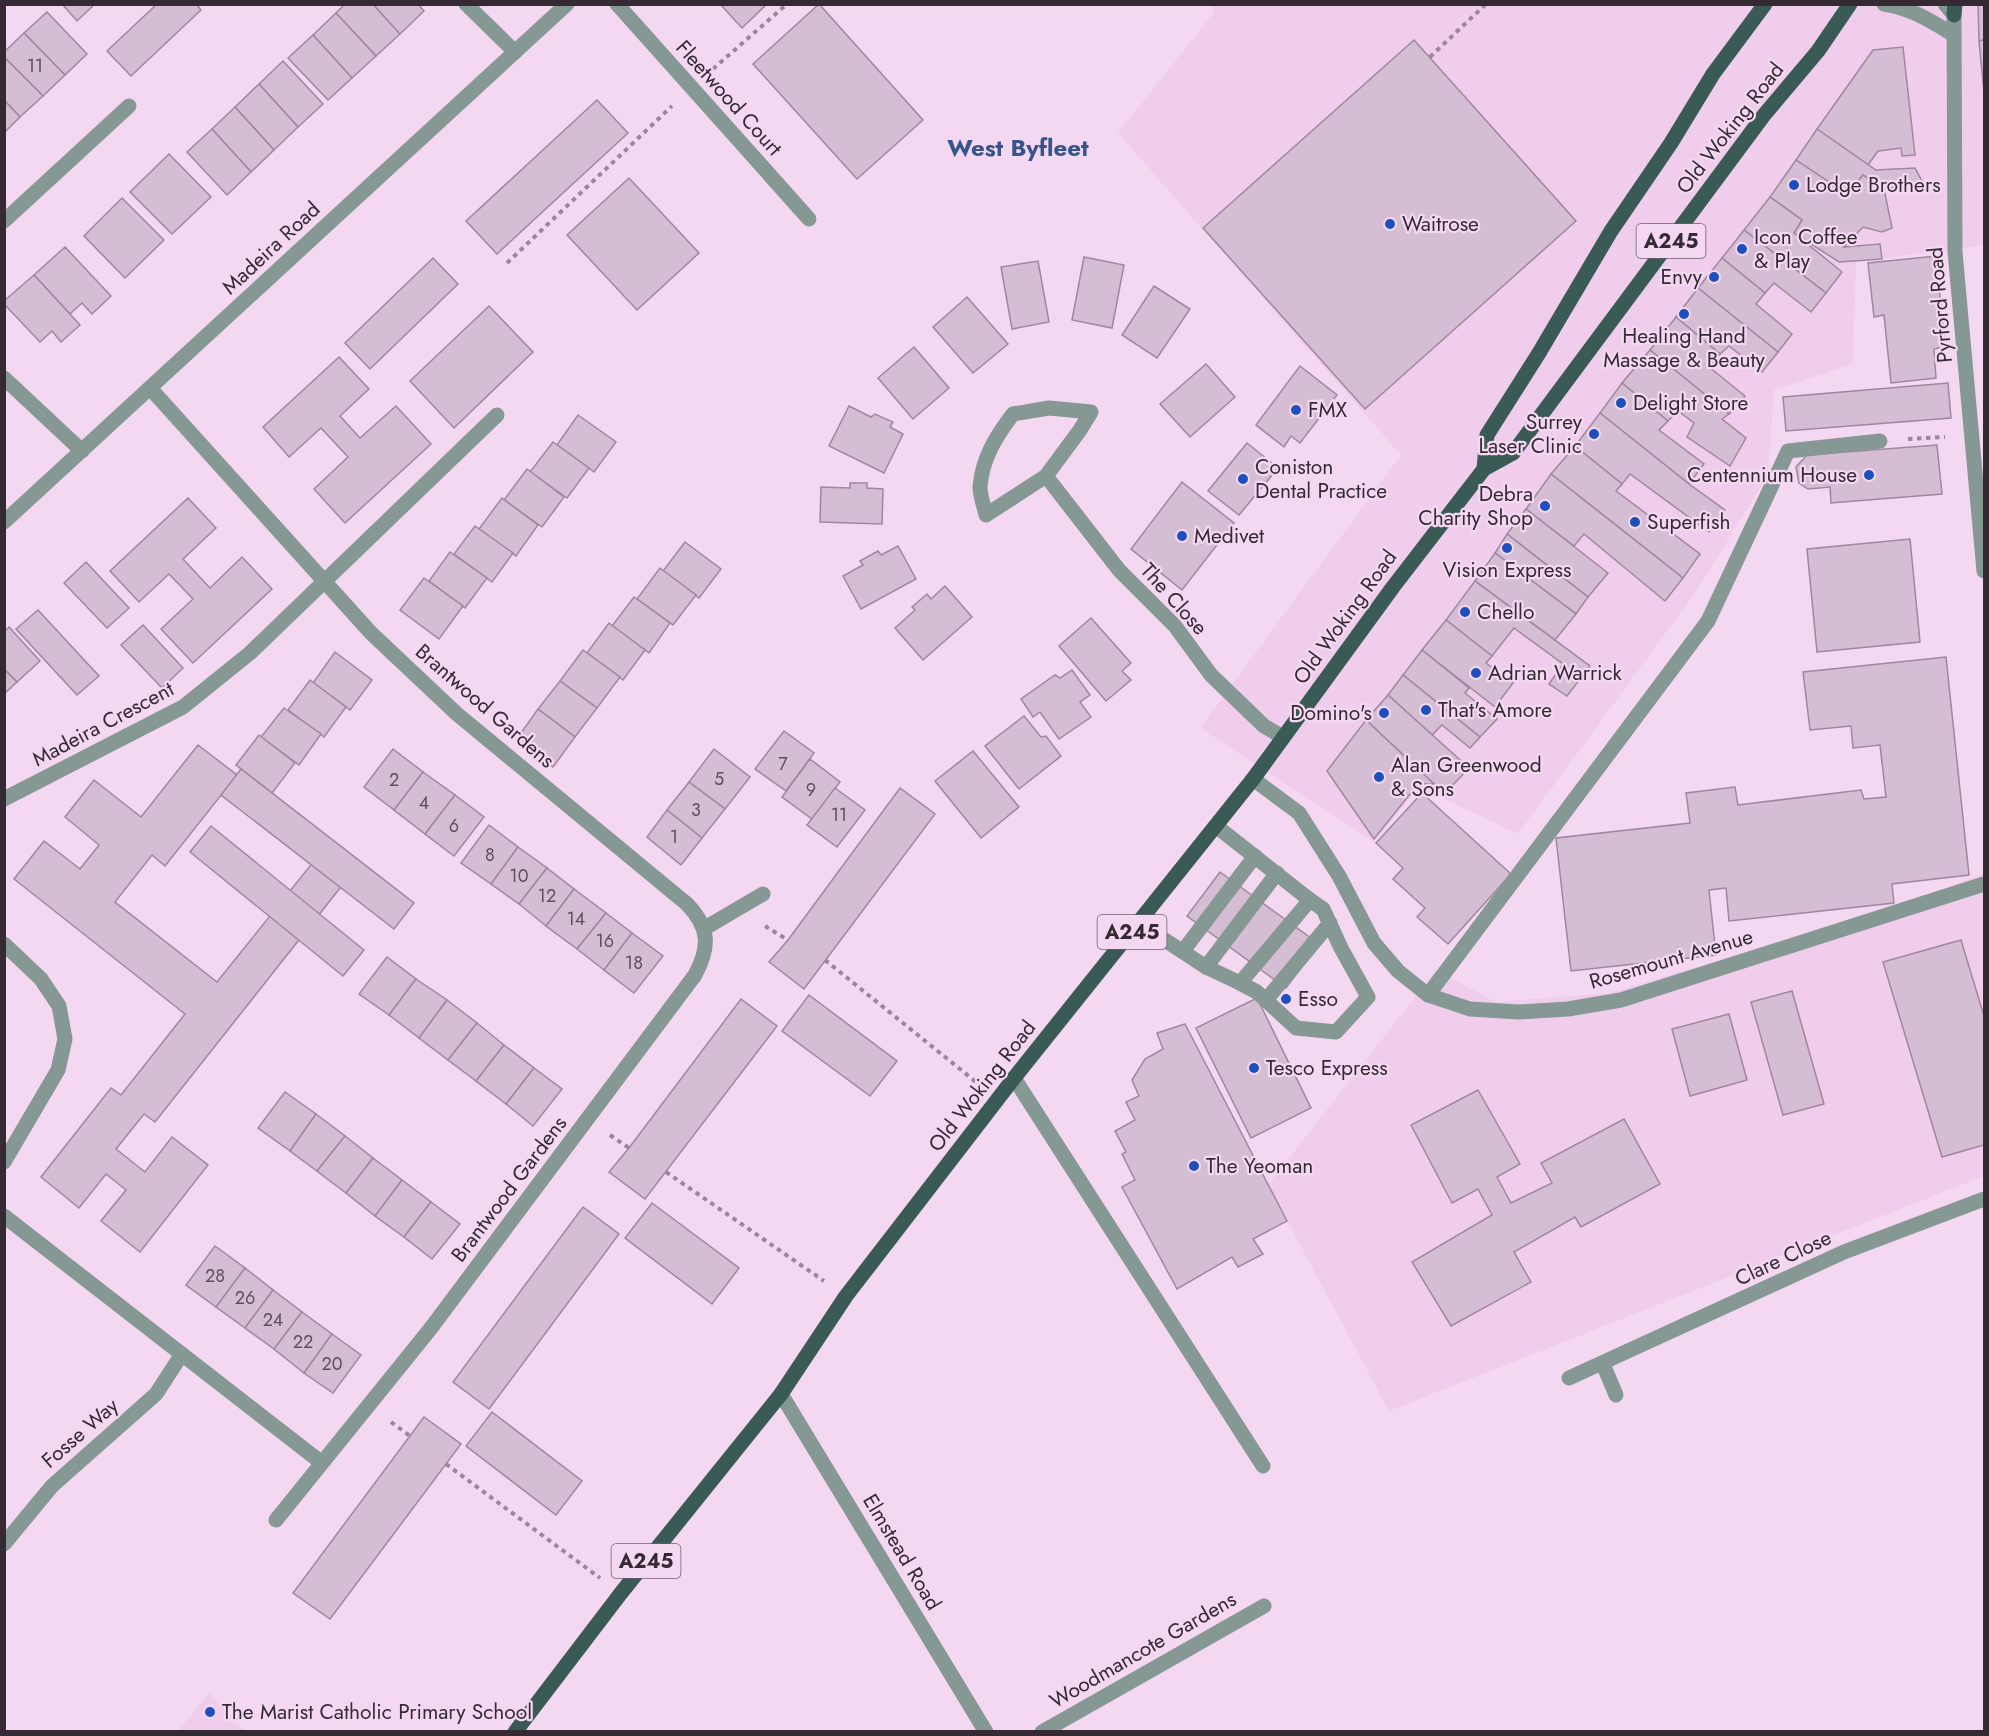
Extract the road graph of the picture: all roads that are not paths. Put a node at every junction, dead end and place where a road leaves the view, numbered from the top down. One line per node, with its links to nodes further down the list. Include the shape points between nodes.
1 (466, 4): 9 (street)
2 (567, 4): 9 (street, Madeira Road)
3 (617, 4): 11 (street, Fleetwood Court)
4 (1764, 4): 18 (main road, Old Woking Road / A245, via 1713,74 1611,231 1486,435)
5 (1850, 4): 18 (main road, Old Woking Road / A245, via 1514,453)
6 (1884, 4): 8 (street, via 1902,7)
7 (1951, 8): 8 (street, Pyrford Road)
8 (1954, 35): 21 (street, Pyrford Road, via 1955,252)
9 (515, 52): 14 (street, Madeira Road)
10 (129, 106): 12 (street)
11 (809, 219)
12 (4, 221)
13 (4, 378): 17 (street)
14 (150, 388): 17 (street, Madeira Road); 22 (street, Brantwood Gardens)
15 (497, 416): 22 (street)
16 (1880, 441): 39 (street, via 1788,451 1708,621)
17 (82, 451): 20 (street, Madeira Road)
18 (1484, 469): 23 (main road, Old Woking Road / A245)
19 (1046, 476): 19 (street, via 986,515 980,489 985,461 996,435 1012,414 1049,408 1090,412); 23 (street, The Close, via 1119,570 1176,626 1211,675 1264,726)
20 (4, 522)
21 (1984, 571)
22 (323, 581): 25 (street, Madeira Crescent, via 250,653 183,707); 34 (street, Brantwood Gardens, via 371,633 457,714 687,904)
23 (1284, 737): 24 (main road, Old Woking Road / A245)
24 (1252, 779): 26 (main road, Old Woking Road / A245); 39 (street, Rosemount Avenue, via 1299,813 1339,876 1374,943 1398,971)
25 (4, 799)
26 (1216, 826): 27 (street); 32 (main road, Old Woking Road / A245)
27 (1255, 856): 28 (street); 36 (street)
28 (1278, 873): 31 (street); 37 (street)
29 (1984, 884): 39 (street, Rosemount Avenue, via 1621,1000 1518,1012 1470,1009)
30 (763, 894): 34 (street)
31 (1310, 900): 33 (street, via 1323,909); 38 (street)
32 (1139, 923): 36 (street); 41 (main road, Old Woking Road / A245)
33 (1330, 923): 40 (street); 40 (street, via 1368,997 1336,1032 1296,1028)
34 (705, 928): 50 (street, Brantwood Gardens, via 704,958 695,975 431,1328)
35 (4, 944): 42 (street, via 40,979 59,1006 64,1039 58,1070)
36 (1183, 951): 37 (street)
37 (1206, 967): 38 (street)
38 (1240, 983): 40 (street)
39 (1428, 995)
40 (1266, 1000)
41 (1014, 1078): 48 (main road, Old Woking Road / A245, via 846,1296); 51 (street)
42 (4, 1162)
43 (1984, 1199): 46 (street, Clare Close, via 1844,1252)
44 (4, 1216): 45 (street)
45 (182, 1354): 50 (street); 53 (street, Fosse Way, via 156,1394 51,1486)
46 (1603, 1364): 47 (street, Clare Close); 49 (street)
47 (1569, 1378)
48 (782, 1394): 55 (main road, Old Woking Road / A245); 56 (street, Elmstead Road)
49 (1617, 1395)
50 (322, 1463): 52 (street, Brantwood Gardens)
51 (1263, 1466)
52 (276, 1520)
53 (4, 1544)
54 (1264, 1606): 57 (street, Woodmancote Gardens)
55 (515, 1731)
56 (986, 1731)
57 (1042, 1731)

